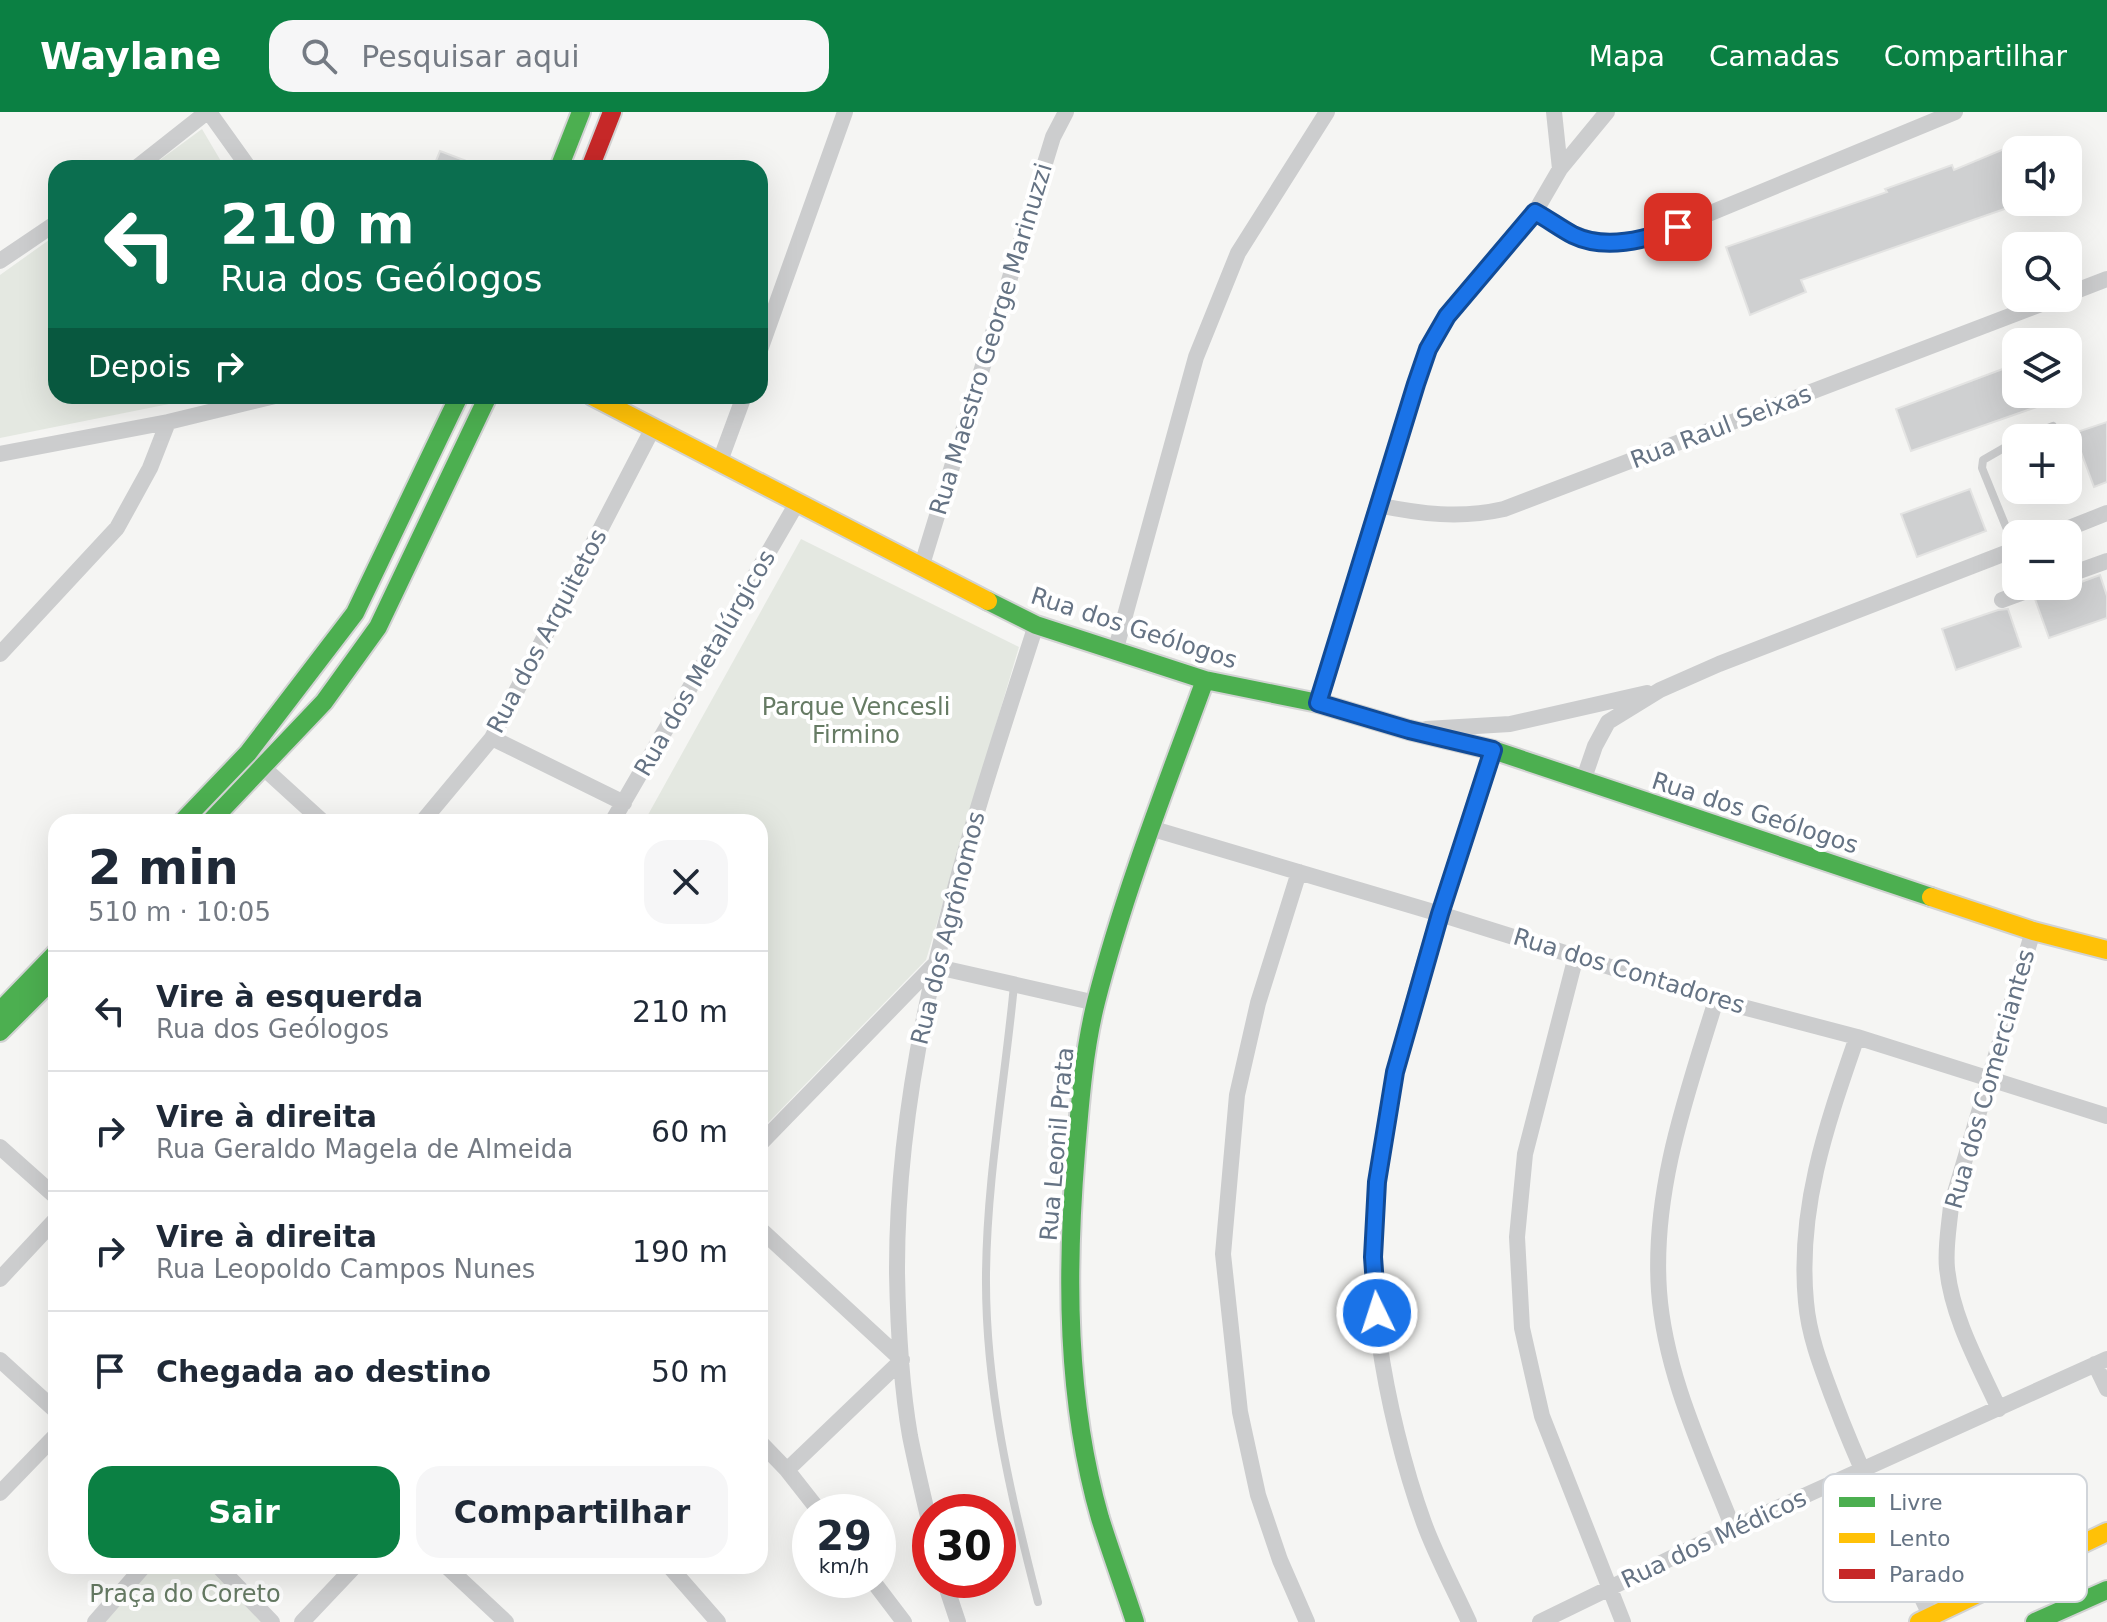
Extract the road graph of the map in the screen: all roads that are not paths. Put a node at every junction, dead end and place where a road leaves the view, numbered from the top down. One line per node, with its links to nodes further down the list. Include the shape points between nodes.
1 (208, 112): 10 (street); 11 (street)
2 (581, 112): 12 (street)
3 (612, 112): 13 (street)
4 (845, 112): 21 (street)
5 (1066, 112): 39 (street, Rua Maestro George Marinuzzi, via 1053,137)
6 (1327, 112): 42 (street, via 1238,253 1196,357)
7 (1554, 112): 14 (street)
8 (1607, 112): 14 (street)
9 (1955, 112): 15 (street, via 1650,238 1615,243 1576,236)
10 (146, 160)
11 (243, 160)
12 (562, 160)
13 (593, 160)
14 (1560, 169): 15 (street)
15 (1535, 212): 33 (street, via 1447,316 1428,349)
16 (48, 228): 17 (street)
17 (0, 261)
18 (2107, 279): 19 (street)
19 (2082, 289)
20 (2020, 312): 33 (street, Rua Raul Seixas, via 1504,509 1446,516)
21 (768, 328)
22 (242, 404): 27 (street)
23 (455, 404): 50 (street, via 355,613)
24 (484, 404): 51 (street, via 378,627 324,702)
25 (607, 404): 28 (street, Rua dos Geólogos)
26 (741, 404): 31 (street)
27 (168, 422): 30 (street); 43 (street, via 117,528)
28 (653, 428): 31 (street, Rua dos Geólogos); 48 (street, Rua dos Arquitetos)
29 (2002, 449): 35 (lane, via 1983,460 1982,468)
30 (0, 454)
31 (720, 461): 32 (street, Rua dos Geólogos)
32 (797, 503): 39 (street, Rua dos Geólogos); 53 (street, Rua dos Metalúrgicos)
33 (1377, 505): 46 (street)
34 (2107, 513): 36 (street)
35 (2004, 520)
36 (2082, 523)
37 (2002, 554): 45 (street)
38 (2107, 561): 40 (street)
39 (921, 568): 41 (street, Rua dos Geólogos)
40 (2082, 570)
41 (1036, 625): 42 (street, Rua dos Geólogos); 66 (street, Rua dos Agrônomos, via 968,835)
42 (1115, 652): 44 (street, Rua dos Geólogos)
43 (0, 654)
44 (1205, 680): 46 (street, Rua dos Geólogos); 59 (street, Rua Leonil Prata)
45 (1660, 690): 47 (street, via 1510,724); 52 (street, via 1608,722)
46 (1318, 703): 47 (street, Rua dos Geólogos)
47 (1409, 730): 49 (street, Rua dos Geólogos)
48 (492, 738): 53 (street); 57 (street, Rua dos Arquitetos)
49 (1493, 750): 52 (street, Rua dos Geólogos); 61 (street)
50 (248, 753): 51 (street); 54 (street)
51 (264, 768): 55 (street); 56 (street)
52 (1583, 781): 62 (street, Rua dos Geólogos)
53 (624, 803): 58 (street, Rua dos Metalúrgicos)
54 (190, 814)
55 (218, 814)
56 (314, 814)
57 (429, 814)
58 (617, 814)
59 (1150, 828): 60 (street, Rua dos Contadores); 70 (street, Rua Leonil Prata)
60 (1299, 872): 61 (street, Rua dos Contadores); 123 (street, via 1258,1003 1237,1095 1223,1254 1240,1412 1258,1495)
61 (1440, 914): 64 (street, Rua dos Contadores); 124 (street, via 1395,1072 1377,1182 1373,1257 1379,1340 1401,1445 1424,1524)
62 (2033, 931): 63 (street, Rua dos Geólogos); 74 (street, Rua dos Comerciantes)
63 (2107, 950)
64 (1576, 956): 69 (street, Rua dos Contadores); 106 (street, via 1525,1154 1517,1237 1522,1328 1542,1416)
65 (48, 961): 71 (street)
66 (933, 966): 68 (street); 76 (street); 83 (street, Rua dos Agrônomos, via 902,1170 897,1273)
67 (48, 984): 72 (street)
68 (1014, 985): 70 (street); 111 (lane, via 990,1185 989,1364 1000,1440)
69 (1716, 1000): 73 (street, Rua dos Contadores); 98 (street, via 1666,1173 1659,1292 1685,1407)
70 (1096, 1003): 122 (street, Rua Leonil Prata, via 1073,1188 1072,1363 1100,1517)
71 (0, 1011)
72 (0, 1032)
73 (1857, 1037): 74 (street, Rua dos Contadores); 91 (street, via 1821,1143 1810,1197 1805,1301 1815,1350)
74 (1989, 1080): 75 (street, Rua dos Contadores); 87 (street, Rua dos Comerciantes, via 1951,1206 1947,1258 1960,1320)
75 (2107, 1116)
76 (768, 1136)
77 (0, 1147): 78 (street)
78 (48, 1190)
79 (48, 1228): 81 (street)
80 (768, 1236): 83 (street)
81 (0, 1279)
82 (0, 1360): 86 (street)
83 (902, 1360): 90 (street); 97 (street, Rua dos Agrônomos)
84 (2101, 1361): 85 (street); 87 (street, Rua dos Médicos)
85 (2107, 1389)
86 (48, 1404)
87 (1999, 1409): 91 (street, Rua dos Médicos)
88 (48, 1443): 95 (street)
89 (768, 1450): 90 (street)
90 (787, 1470): 96 (street)
91 (1861, 1471): 92 (street, Rua dos Médicos); 93 (street)
92 (1854, 1474)
93 (1862, 1474)
94 (1823, 1488): 98 (street, Rua dos Médicos)
95 (0, 1493)
96 (806, 1494)
97 (923, 1494)
98 (1733, 1528): 106 (street, Rua dos Médicos)
99 (2107, 1532): 100 (street)
100 (2087, 1542)
101 (137, 1574): 115 (street)
102 (226, 1574): 116 (street)
103 (347, 1574): 117 (street)
104 (455, 1574): 118 (street)
105 (676, 1574): 119 (street)
106 (1609, 1589): 125 (street, Rua dos Médicos); 126 (street)
107 (2107, 1590): 110 (street)
108 (886, 1598): 120 (street)
109 (950, 1598): 121 (street)
110 (2087, 1599)
111 (1038, 1602)
112 (1961, 1602): 114 (street)
113 (2080, 1602): 127 (street)
114 (1925, 1619)
115 (95, 1622)
116 (272, 1622)
117 (302, 1622)
118 (506, 1622)
119 (718, 1622)
120 (904, 1622)
121 (958, 1622)
122 (1135, 1622)
123 (1307, 1622)
124 (1469, 1622)
125 (1540, 1622)
126 (1623, 1622)
127 (2035, 1622)

